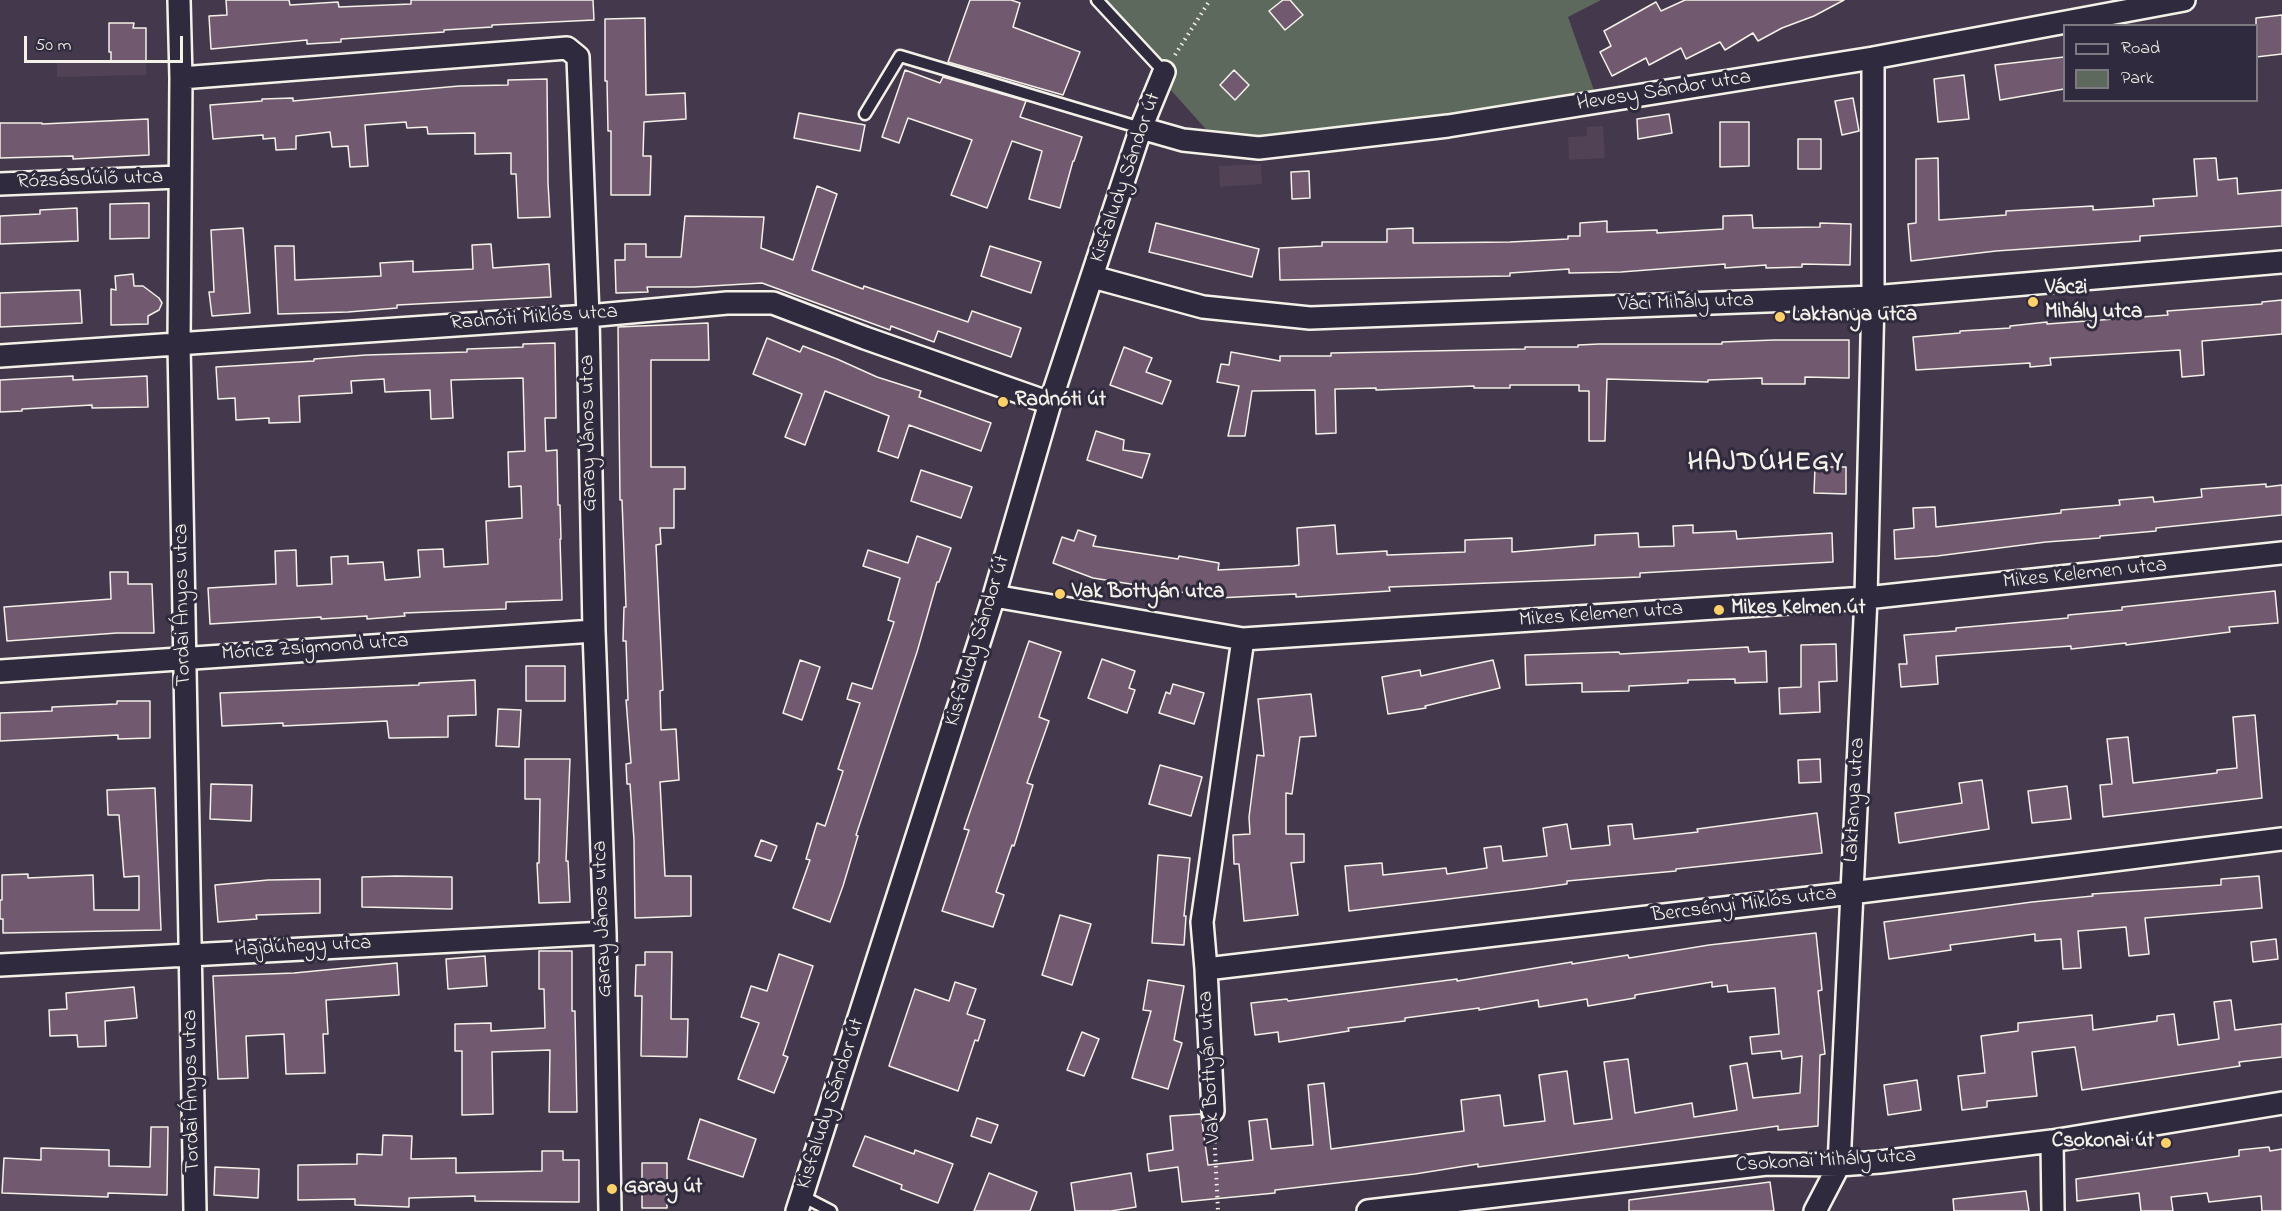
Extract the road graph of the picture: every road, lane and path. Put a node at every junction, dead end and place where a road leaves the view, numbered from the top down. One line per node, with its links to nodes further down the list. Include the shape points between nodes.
1 (179, 0): 7 (street, Tordai Ányos utca)
2 (1097, 0): 6 (lane)
3 (1210, 0): 6 (path)
4 (2184, 0): 5 (street, Hevesy Sándor utca)
5 (1873, 58): 9 (street, Hevesy Sándor utca, via 1448,126 1259,148 1183,140); 14 (street, Laktanya utca)
6 (1164, 72): 9 (street, Kisfaludy Sándor út)
7 (181, 78): 10 (street, Tordai Ányos utca); 15 (street, Garay János utca, via 567,48 578,57)
8 (865, 114): 9 (lane, via 900,56)
9 (1142, 128): 13 (street, Kisfaludy Sándor út)
10 (179, 177): 11 (street, Rózsásdűlő utca); 16 (street, Tordai Ányos utca)
11 (0, 184)
12 (2282, 262): 14 (street, Váci Mihály utca)
13 (1093, 277): 14 (street, Váci Mihály utca, via 1203,307 1310,318); 18 (street, Kisfaludy Sándor út)
14 (1873, 297): 21 (street, Laktanya utca)
15 (588, 316): 16 (street, Radnóti Miklós utca); 18 (street, Radnóti Miklós utca, via 727,303 773,303); 22 (street, Garay János utca)
16 (179, 344): 17 (street, Radnóti Miklós utca); 24 (street, Tordai Ányos utca)
17 (0, 356)
18 (1050, 403): 20 (street, Kisfaludy Sándor út)
19 (2282, 553): 21 (street, Mikes Kelemen utca)
20 (994, 596): 23 (street, Mikes Kelemen utca); 36 (street, Kisfaludy Sándor út)
21 (1866, 598): 23 (street, Mikes Kelemen utca); 27 (street, Laktanya utca)
22 (594, 631): 24 (street, Móricz Zsigmond utca); 28 (street, Garay János utca)
23 (1243, 639): 31 (street, Vak Bottyán utca, via 1202,922)
24 (185, 657): 25 (street, Móricz Zsigmond utca); 29 (street, Tordai Ányos utca)
25 (0, 671)
26 (2282, 839): 27 (street, Bercsényi Miklós utca)
27 (1851, 893): 31 (street, Bercsényi Miklós utca); 35 (street, Laktanya utca)
28 (605, 933): 29 (street, Hajdúhegy utca); 38 (street, Garay János utca)
29 (190, 953): 30 (street, Hajdúhegy utca); 37 (street, Tordai Ányos utca)
30 (0, 965)
31 (1206, 969): 33 (street, Vak Bottyán utca)
32 (2282, 1103): 34 (street, Csokonai Mihály utca)
33 (1213, 1111): 40 (path, Vak Bottyán utca)
34 (2052, 1141): 35 (street, Csokonai Mihály utca); 43 (street)
35 (1839, 1166): 41 (street, Csokonai Mihály utca, via 1767,1164); 42 (street, Laktanya utca)
36 (800, 1203): 39 (lane)
37 (195, 1211)
38 (610, 1211)
39 (831, 1211)
40 (1218, 1211)
41 (1368, 1211)
42 (1815, 1211)
43 (2054, 1211)

